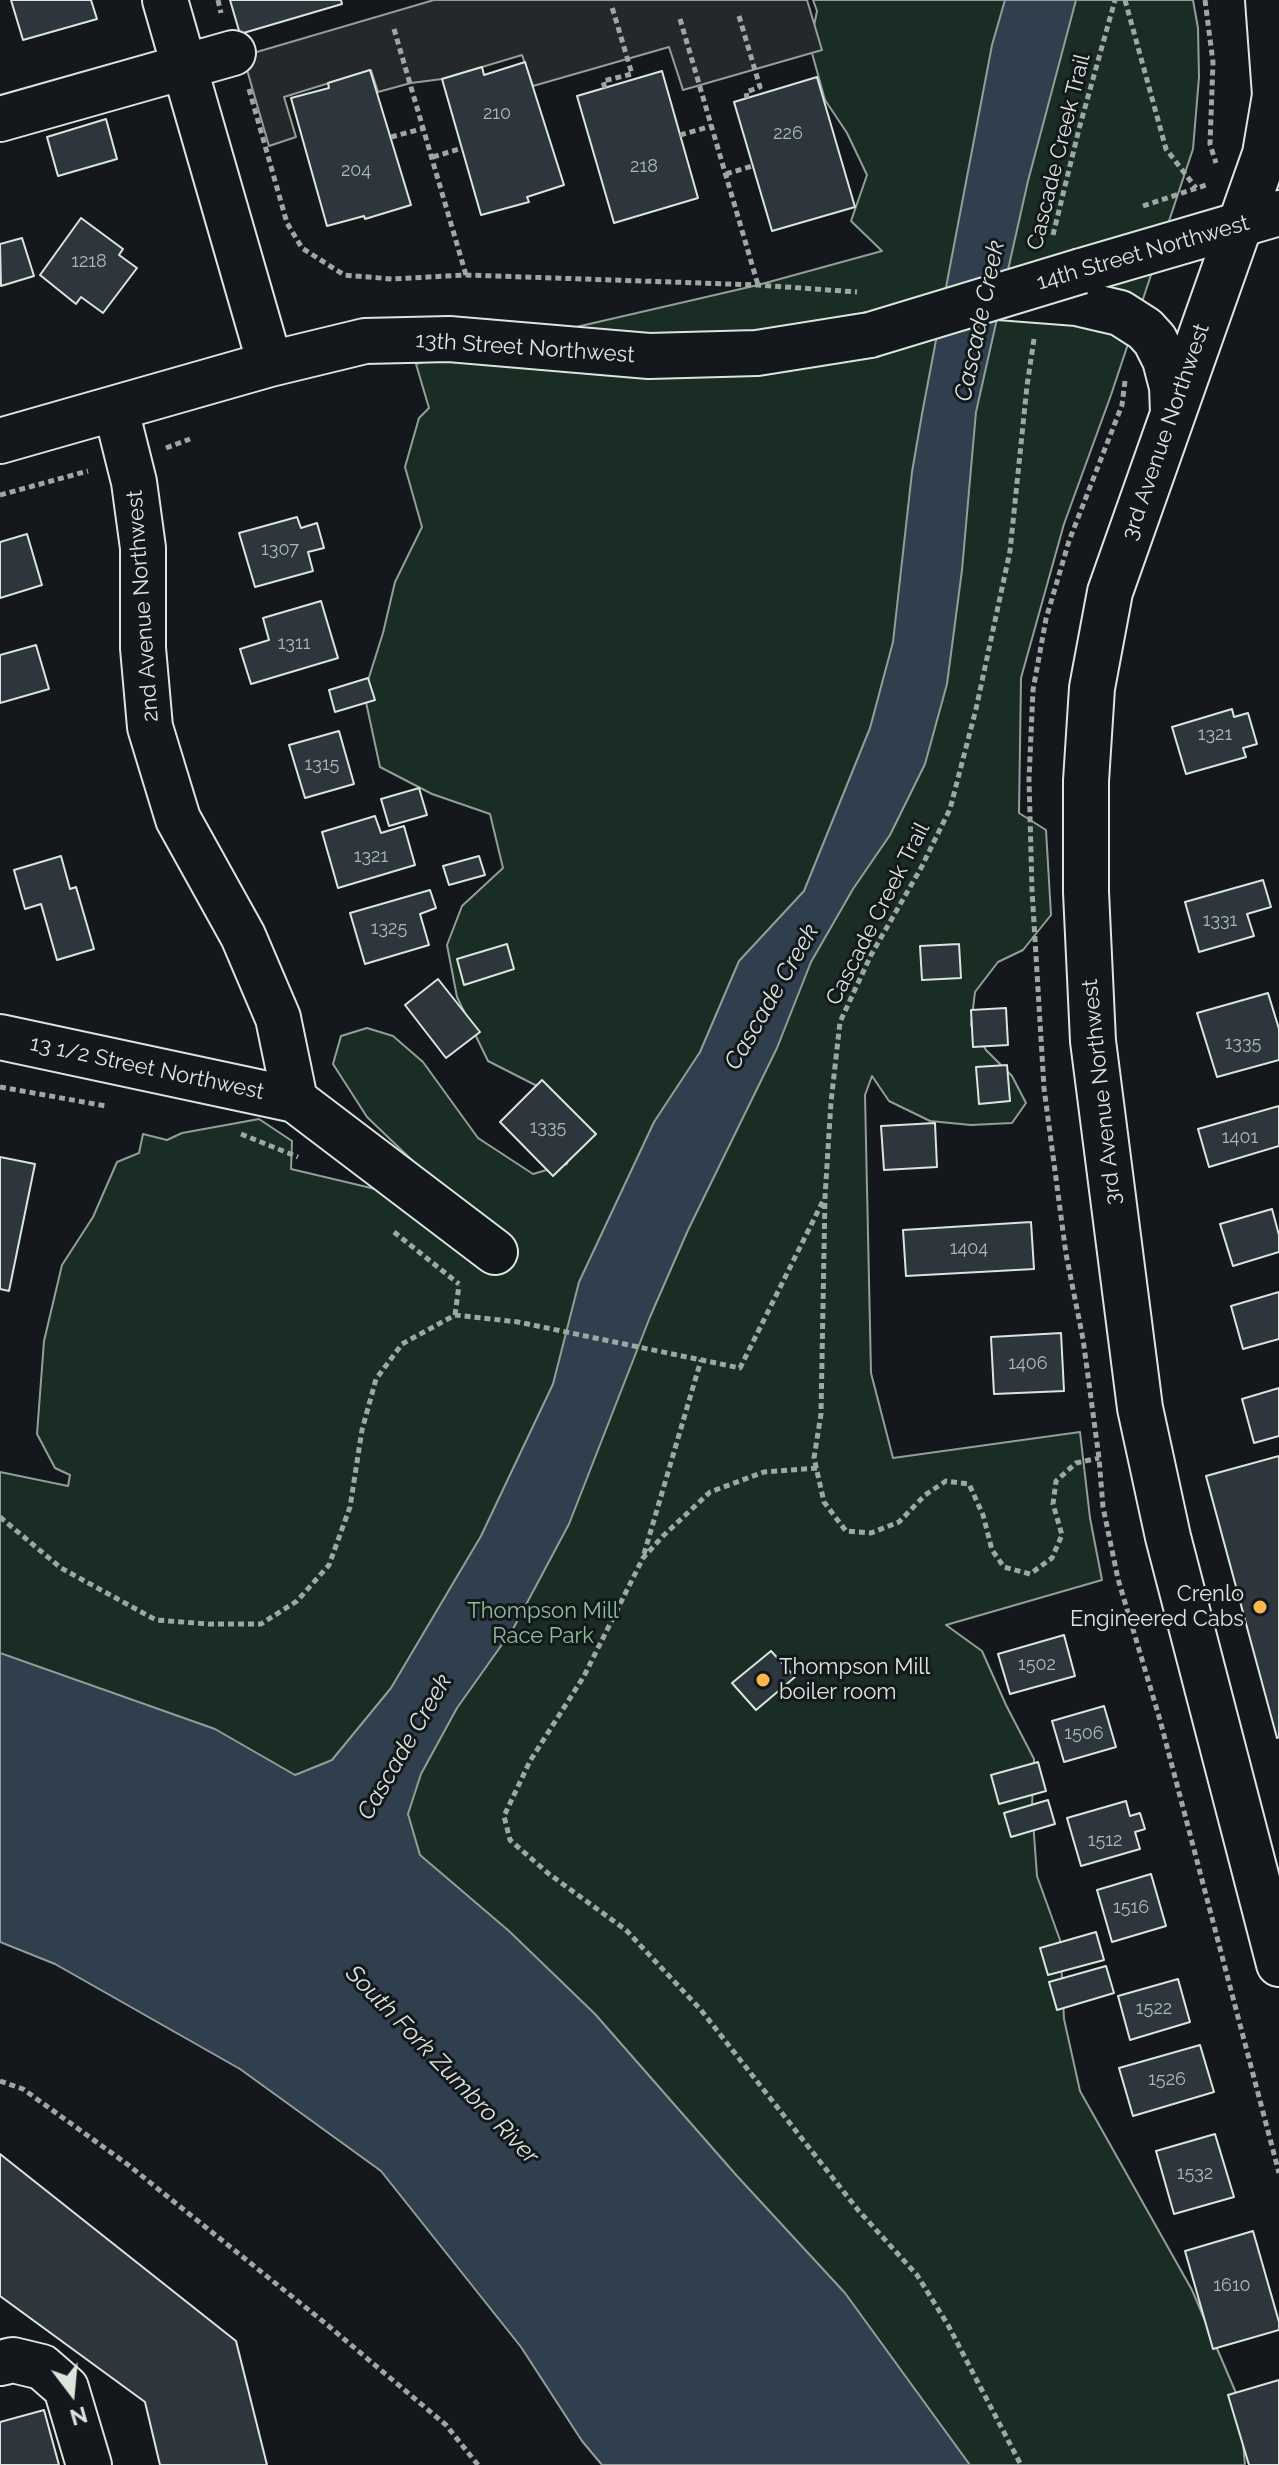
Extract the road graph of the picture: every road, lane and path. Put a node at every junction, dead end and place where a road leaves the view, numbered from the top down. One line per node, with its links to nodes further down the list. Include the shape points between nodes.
1 (165, 0): 11 (street)
2 (1115, 0): 32 (path, Cascade Creek Trail, via 1058,211)
3 (1125, 0): 25 (path, via 1166,149)
4 (1205, 0): 22 (path, via 1213,62 1210,144)
5 (1268, 0): 27 (street, 3rd Avenue Northwest, via 1275,95 1261,167)
6 (612, 7): 12 (path, via 632,74 603,81)
7 (739, 16): 13 (path, via 760,87 746,92)
8 (680, 19): 15 (path)
9 (394, 29): 16 (path)
10 (233, 53): 11 (street); 28 (path, via 244,72 287,223 302,248 344,275)
11 (184, 67): 14 (street); 34 (street)
12 (605, 88)
13 (747, 98)
14 (0, 119)
15 (712, 126): 17 (path); 23 (path)
16 (425, 128): 18 (path); 20 (path)
17 (680, 135)
18 (391, 137)
19 (462, 148): 20 (path)
20 (433, 157): 28 (path)
21 (752, 166): 23 (path)
22 (1217, 169)
23 (726, 174): 29 (path)
24 (1220, 181): 25 (path)
25 (1196, 188): 26 (path)
26 (1129, 210)
27 (1259, 219): 31 (street, 14th Street Northwest, bridge); 36 (street, 3rd Avenue Northwest)
28 (466, 275): 29 (path)
29 (758, 285): 30 (path)
30 (857, 292)
31 (993, 297): 32 (street); 33 (street, 14th Street Northwest, bridge)
32 (1041, 298): 36 (street, via 1120,313 1145,329 1165,360); 44 (path, Cascade Creek Trail, via 1010,551 976,709 950,809 840,1022)
33 (870, 335): 34 (street, 13th Street Northwest, via 757,353 649,356 449,339 365,341)
34 (270, 364): 35 (street, 13th Street Northwest)
35 (116, 410): 37 (street, 13th Street Northwest); 40 (street, 2nd Avenue Northwest, via 143,548 150,727 178,819 243,936 278,1018)
36 (1173, 417): 52 (street, 3rd Avenue Northwest, via 1110,592 1092,688 1086,892 1093,1041 1140,1408 1172,1553)
37 (0, 441)
38 (0, 1037): 40 (street, 13 1/2 Street Northwest)
39 (0, 1087): 41 (path)
40 (295, 1100): 46 (street)
41 (119, 1108)
42 (236, 1132): 43 (path)
43 (303, 1159)
44 (825, 1197): 48 (path, via 740,1368); 49 (path, Cascade Creek Trail)
45 (387, 1227): 47 (path)
46 (495, 1252)
47 (459, 1284)
48 (701, 1360): 50 (path, via 518,1322 455,1315 402,1344 376,1379 350,1507 329,1565 297,1601 261,1624 156,1620 61,1568); 51 (path)
49 (817, 1468): 51 (path, via 764,1472 710,1492); 54 (path, Cascade Creek Trail, via 824,1502 846,1531 871,1533 899,1522 946,1481 969,1484 992,1550 1004,1567 1030,1574 1052,1558 1062,1535 1053,1504 1056,1481 1076,1463 1099,1458 1118,1579)
50 (0, 1517)
51 (643, 1558): 58 (path, via 584,1676 523,1775 504,1816 510,1840 626,1930 701,2010 858,2210 917,2275)
52 (1279, 1964)
53 (0, 2081): 57 (path, via 23,2089 127,2164 325,2323 446,2425)
54 (1279, 2173)
55 (0, 2363): 56 (street, via 13,2360 42,2367 66,2388)
56 (89, 2465)
57 (478, 2465)
58 (1021, 2465)

